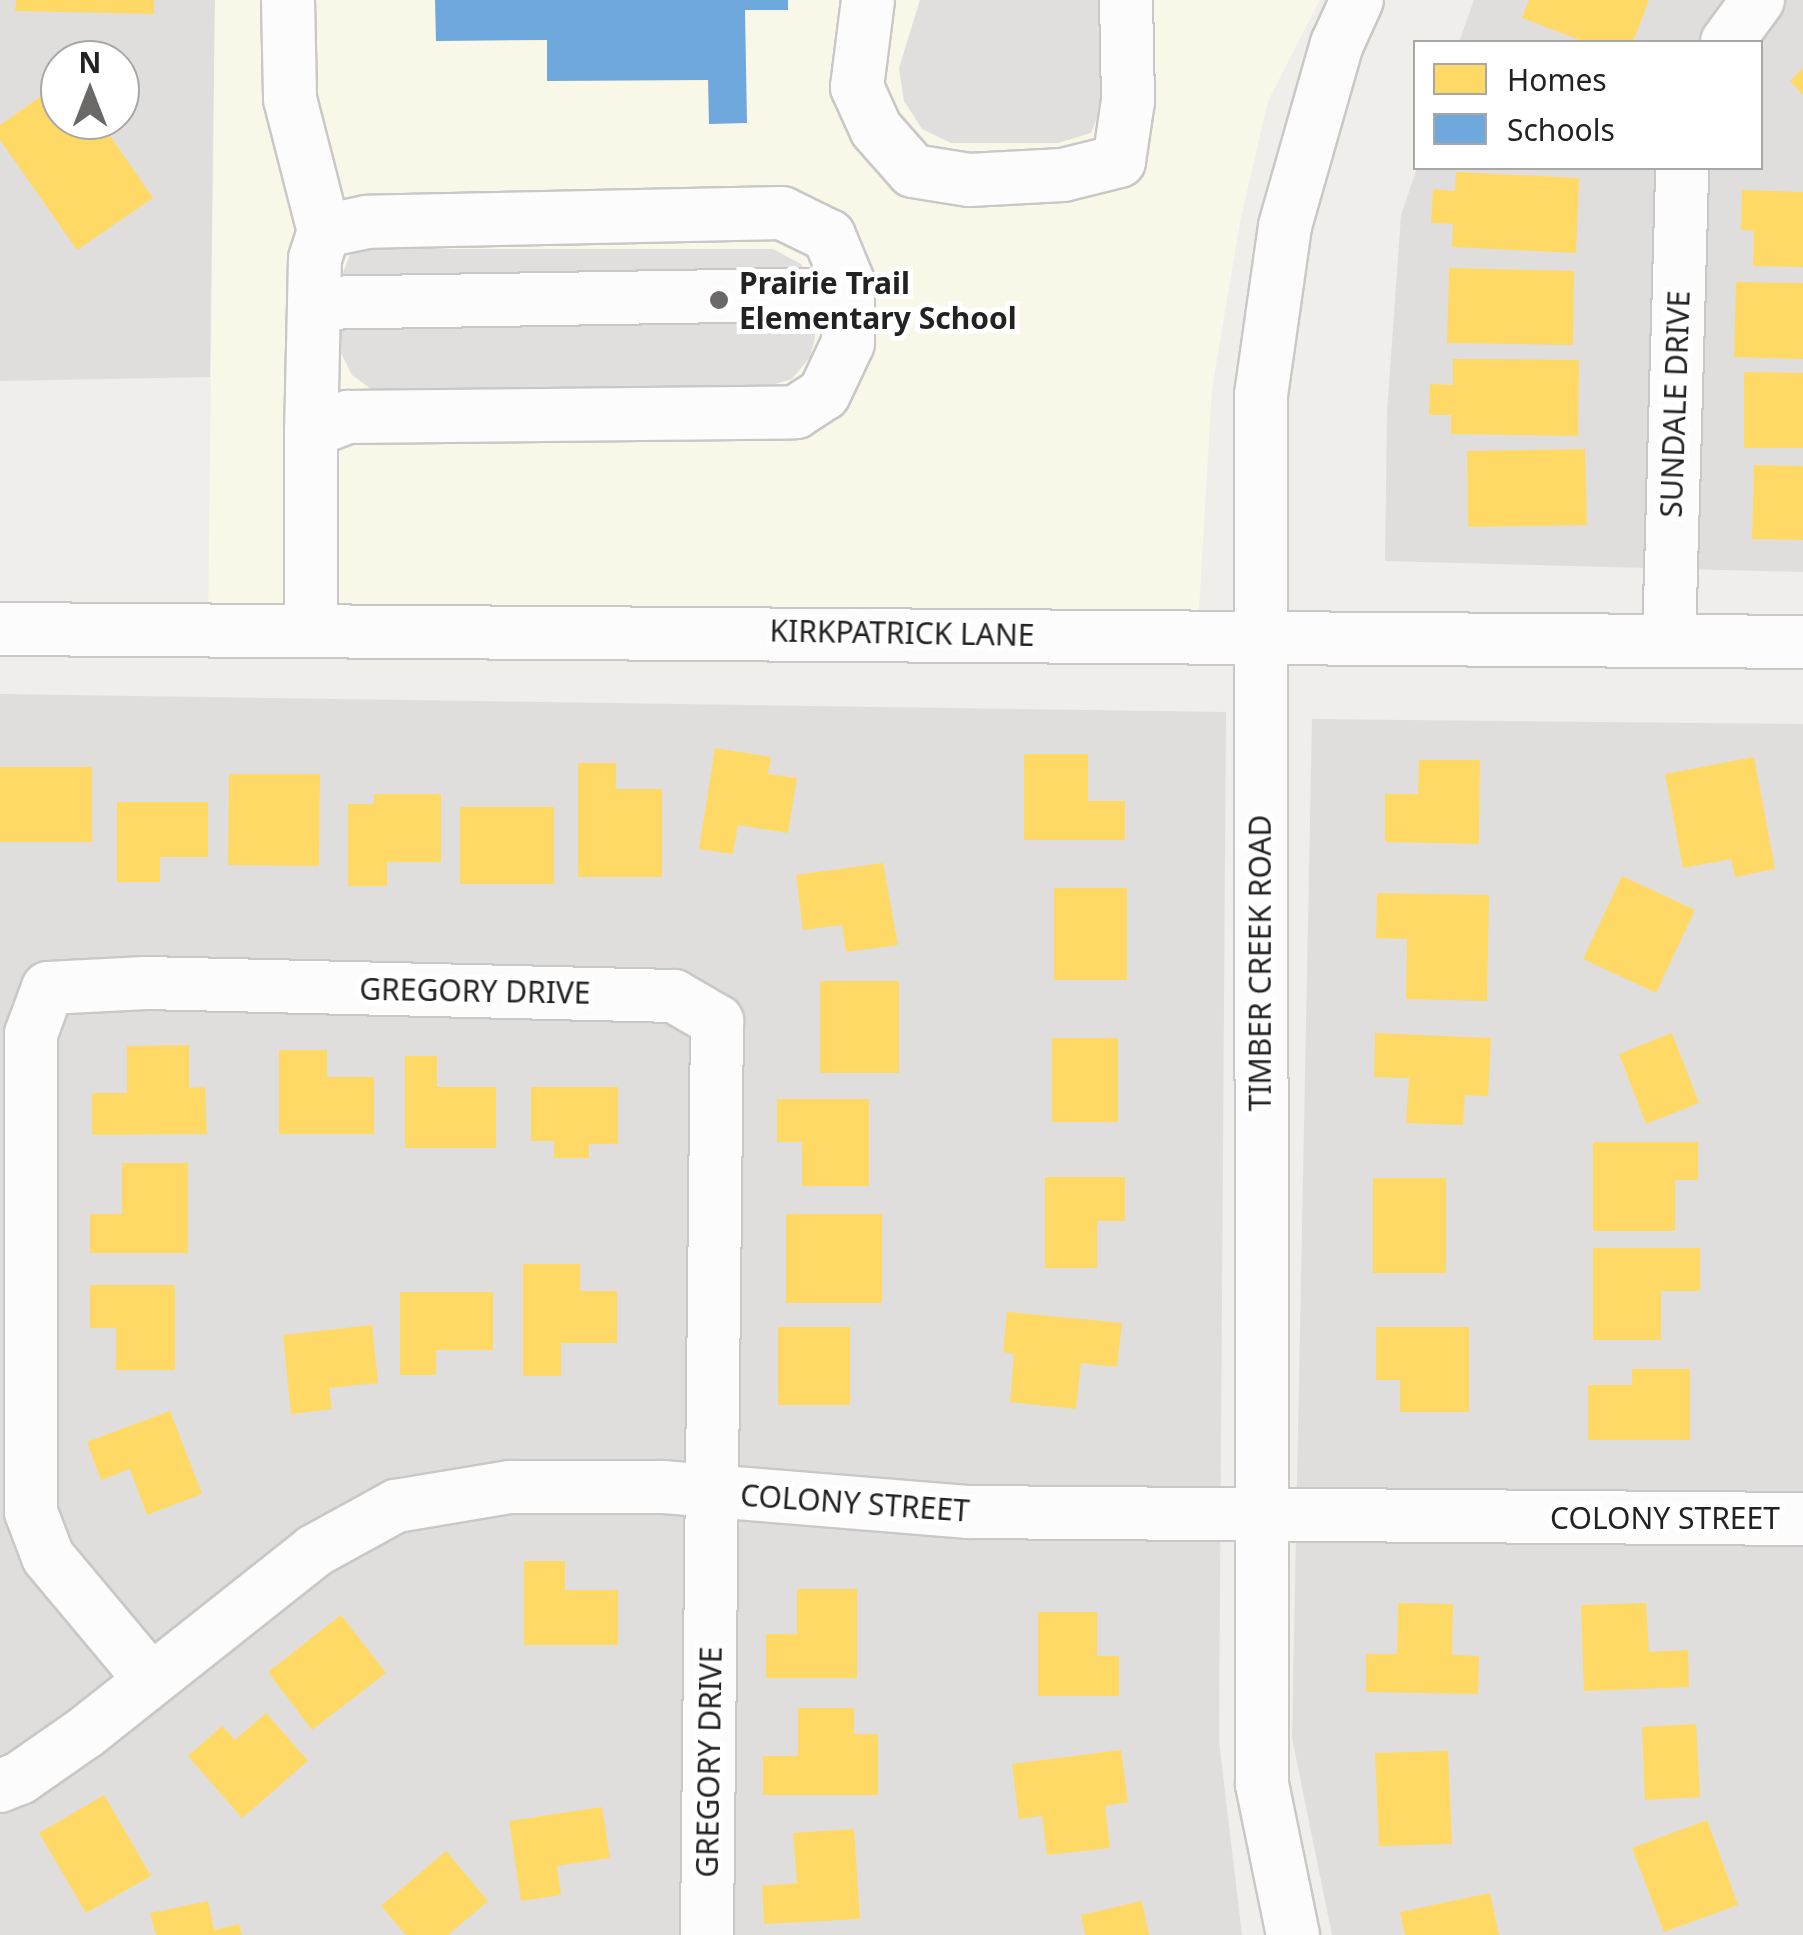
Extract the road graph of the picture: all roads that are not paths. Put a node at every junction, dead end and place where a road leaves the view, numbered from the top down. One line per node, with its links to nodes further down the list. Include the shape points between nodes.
1 (288, 0): 8 (street, via 290,99)
2 (868, 0): 3 (street, via 857,86 876,128 913,170 969,180 1063,175 1119,161 1128,101)
3 (1126, 0)
4 (1356, 0): 14 (street, TIMBER CREEK ROAD, via 1337,44 1286,226 1261,395)
5 (1758, 0): 6 (street)
6 (1728, 40)
7 (1682, 170): 15 (street, SUNDALE DRIVE)
8 (324, 231): 9 (street, via 366,222 782,213 829,236); 10 (street, via 315,259)
9 (848, 294): 10 (street); 11 (street, via 848,342 824,394 796,412 348,417)
10 (314, 303): 11 (street)
11 (310, 431): 13 (street)
12 (0, 629): 13 (street, KIRKPATRICK LANE)
13 (310, 630): 14 (street, KIRKPATRICK LANE)
14 (1259, 637): 15 (street, KIRKPATRICK LANE); 18 (street, TIMBER CREEK ROAD)
15 (1669, 640): 16 (street, KIRKPATRICK LANE)
16 (1803, 642)
17 (712, 1493): 18 (street, COLONY STREET, via 968,1512); 20 (street, COLONY STREET, via 510,1487 396,1506 314,1551); 20 (street, GREGORY DRIVE, via 717,1021 674,996 146,982 48,988 31,1034 31,1512 48,1557); 22 (street, GREGORY DRIVE)
18 (1262, 1512): 19 (street, COLONY STREET); 23 (street, TIMBER CREEK ROAD, via 1262,1784)
19 (1803, 1518)
20 (151, 1680): 21 (street, COLONY STREET, via 86,1732)
21 (0, 1786)
22 (707, 1935)
23 (1292, 1935)

